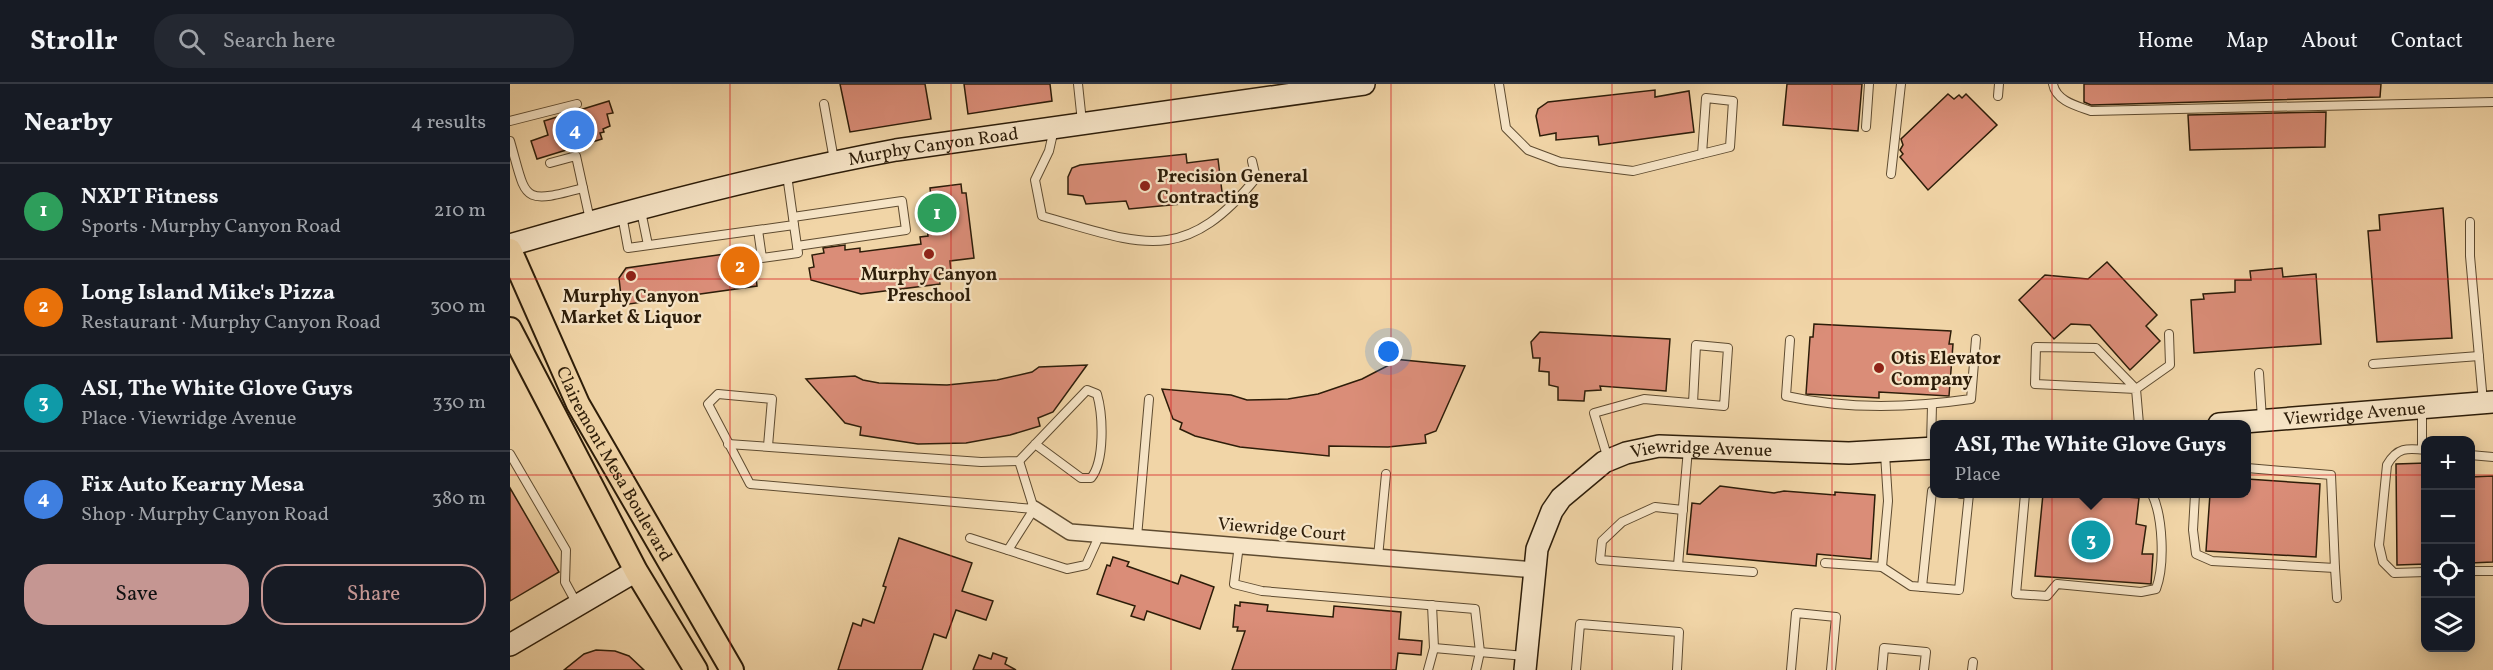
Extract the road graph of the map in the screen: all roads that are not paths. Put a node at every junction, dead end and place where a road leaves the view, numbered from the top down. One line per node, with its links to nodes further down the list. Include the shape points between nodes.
1 (1078, 84): 13 (lane)
2 (1363, 84): 13 (street, Murphy Canyon Road, via 1260,95)
3 (1499, 84): 17 (lane, via 1506,128 1528,150 1560,162 1633,171)
4 (1869, 84): 14 (lane)
5 (1902, 84): 22 (lane)
6 (1999, 84): 8 (lane)
7 (2053, 84): 9 (lane, via 2067,102 2091,111)
8 (1998, 96)
9 (2493, 102)
10 (578, 104): 12 (lane)
11 (824, 104): 18 (lane)
12 (510, 121)
13 (1082, 124): 15 (street, Murphy Canyon Road)
14 (1866, 127)
15 (1054, 128): 18 (street, Murphy Canyon Road); 19 (lane, via 1049,151 1035,180 1042,216 1151,243 1197,232 1233,204 1256,178)
16 (510, 141): 23 (lane, via 523,185 531,195 543,198)
17 (1702, 154): 17 (lane, via 1730,147 1733,101 1706,98)
18 (834, 161): 21 (street, Murphy Canyon Road)
19 (1252, 161)
20 (550, 163): 23 (lane, via 576,156)
21 (787, 173): 24 (street, Murphy Canyon Road); 25 (lane)
22 (1891, 174)
23 (583, 188): 26 (lane)
24 (631, 212): 26 (street, Murphy Canyon Road); 30 (lane); 30 (lane, via 628,248)
25 (793, 221): 28 (lane); 31 (lane); 31 (lane, via 902,201 906,230)
26 (590, 222): 29 (street, Murphy Canyon Road)
27 (2470, 222): 37 (lane)
28 (758, 230): 30 (lane); 31 (lane, via 762,258 798,253)
29 (510, 245)
30 (648, 245)
31 (797, 246)
32 (510, 250): 97 (main road, Clairemont Mesa Boulevard, via 578,404)
33 (510, 329): 83 (main road, Clairemont Mesa Boulevard)
34 (2169, 334): 40 (lane, via 2170,365)
35 (1976, 339): 44 (lane, via 1971,399)
36 (1790, 340): 44 (lane, via 1786,396 1868,407)
37 (2479, 356): 38 (lane); 43 (lane)
38 (2373, 364)
39 (2259, 373): 48 (lane)
40 (2136, 389): 40 (lane, via 2035,384 2036,347 2096,348); 47 (lane)
41 (1149, 399): 73 (lane)
42 (1693, 403): 42 (lane, via 1724,406 1728,348 1696,345); 61 (lane, via 1644,399 1594,413)
43 (2488, 403): 45 (street, Viewridge Avenue)
44 (1932, 405): 46 (lane)
45 (2422, 408): 48 (street, Viewridge Avenue); 50 (lane)
46 (1932, 420)
47 (2139, 420)
48 (2263, 421): 49 (street, Viewridge Avenue)
49 (2251, 423)
50 (2423, 436)
51 (728, 444): 53 (lane); 53 (lane, via 708,404 718,394 772,399); 70 (lane, via 750,484)
52 (1035, 444): 52 (lane, via 1087,390 1097,394 1102,430 1097,471 1091,478 1081,478); 62 (lane)
53 (768, 446): 62 (lane, via 981,462)
54 (1688, 447): 57 (street, Viewridge Avenue); 61 (street, Viewridge Avenue, via 1659,446); 71 (lane)
55 (1930, 448): 57 (street, Viewridge Avenue)
56 (2421, 449): 87 (lane, via 2402,448 2388,465 2379,545 2383,562 2394,573)
57 (1885, 452): 80 (lane, via 1888,501)
58 (510, 454): 90 (lane, via 566,550 565,582)
59 (2475, 455): 60 (lane)
60 (2493, 457)
61 (1608, 460): 82 (street, Viewridge Avenue, via 1561,498 1552,511 1537,549)
62 (1019, 461): 70 (lane)
63 (2251, 468): 81 (lane, via 2331,475)
64 (1386, 474): 77 (lane)
65 (1931, 498): 88 (lane)
66 (1969, 498): 88 (lane, via 1959,590)
67 (2025, 498): 68 (lane, via 2016,594 2047,596 2057,584 2141,592 2157,589 2162,574 2158,507)
68 (2154, 498)
69 (2195, 498): 81 (lane, via 2196,554 2212,561)
70 (1034, 509): 72 (street, Viewridge Court, via 1070,532); 76 (lane)
71 (1683, 510): 79 (lane); 79 (lane, via 1655,507 1622,522 1602,541 1600,560)
72 (1100, 534): 73 (street, Viewridge Court); 76 (lane, via 1086,565 1067,569)
73 (1137, 537): 75 (street, Viewridge Court)
74 (970, 538): 76 (lane)
75 (1239, 545): 77 (street, Viewridge Court); 91 (lane, via 1234,584 1262,591)
76 (1008, 550)
77 (1378, 557): 82 (street, Viewridge Court)
78 (1824, 562): 80 (lane)
79 (1678, 565): 86 (lane)
80 (1882, 567): 88 (lane, via 1911,586)
81 (2335, 568): 89 (lane)
82 (1534, 570): 95 (street, Viewridge Avenue)
83 (636, 571): 90 (street); 96 (main road, Clairemont Mesa Boulevard)
84 (2475, 571): 85 (lane)
85 (2493, 571)
86 (1753, 572)
87 (2421, 572)
88 (1922, 587)
89 (2337, 598)
90 (578, 605): 92 (street)
91 (1432, 605): 93 (lane); 94 (lane, via 1475,609)
92 (510, 645)
93 (1434, 648): 94 (lane); 98 (lane)
94 (1480, 652): 95 (lane); 99 (lane)
95 (1526, 663)
96 (696, 670)
97 (732, 670)
98 (1428, 670)
99 (1476, 670)
100 (1576, 670): 101 (lane, via 1580,624 1679,632)
101 (1677, 670)
102 (1791, 670): 103 (lane, via 1796,613 1836,617)
103 (1832, 670)
104 (1882, 670): 105 (lane, via 1884,648 1926,652)
105 (1924, 670)

